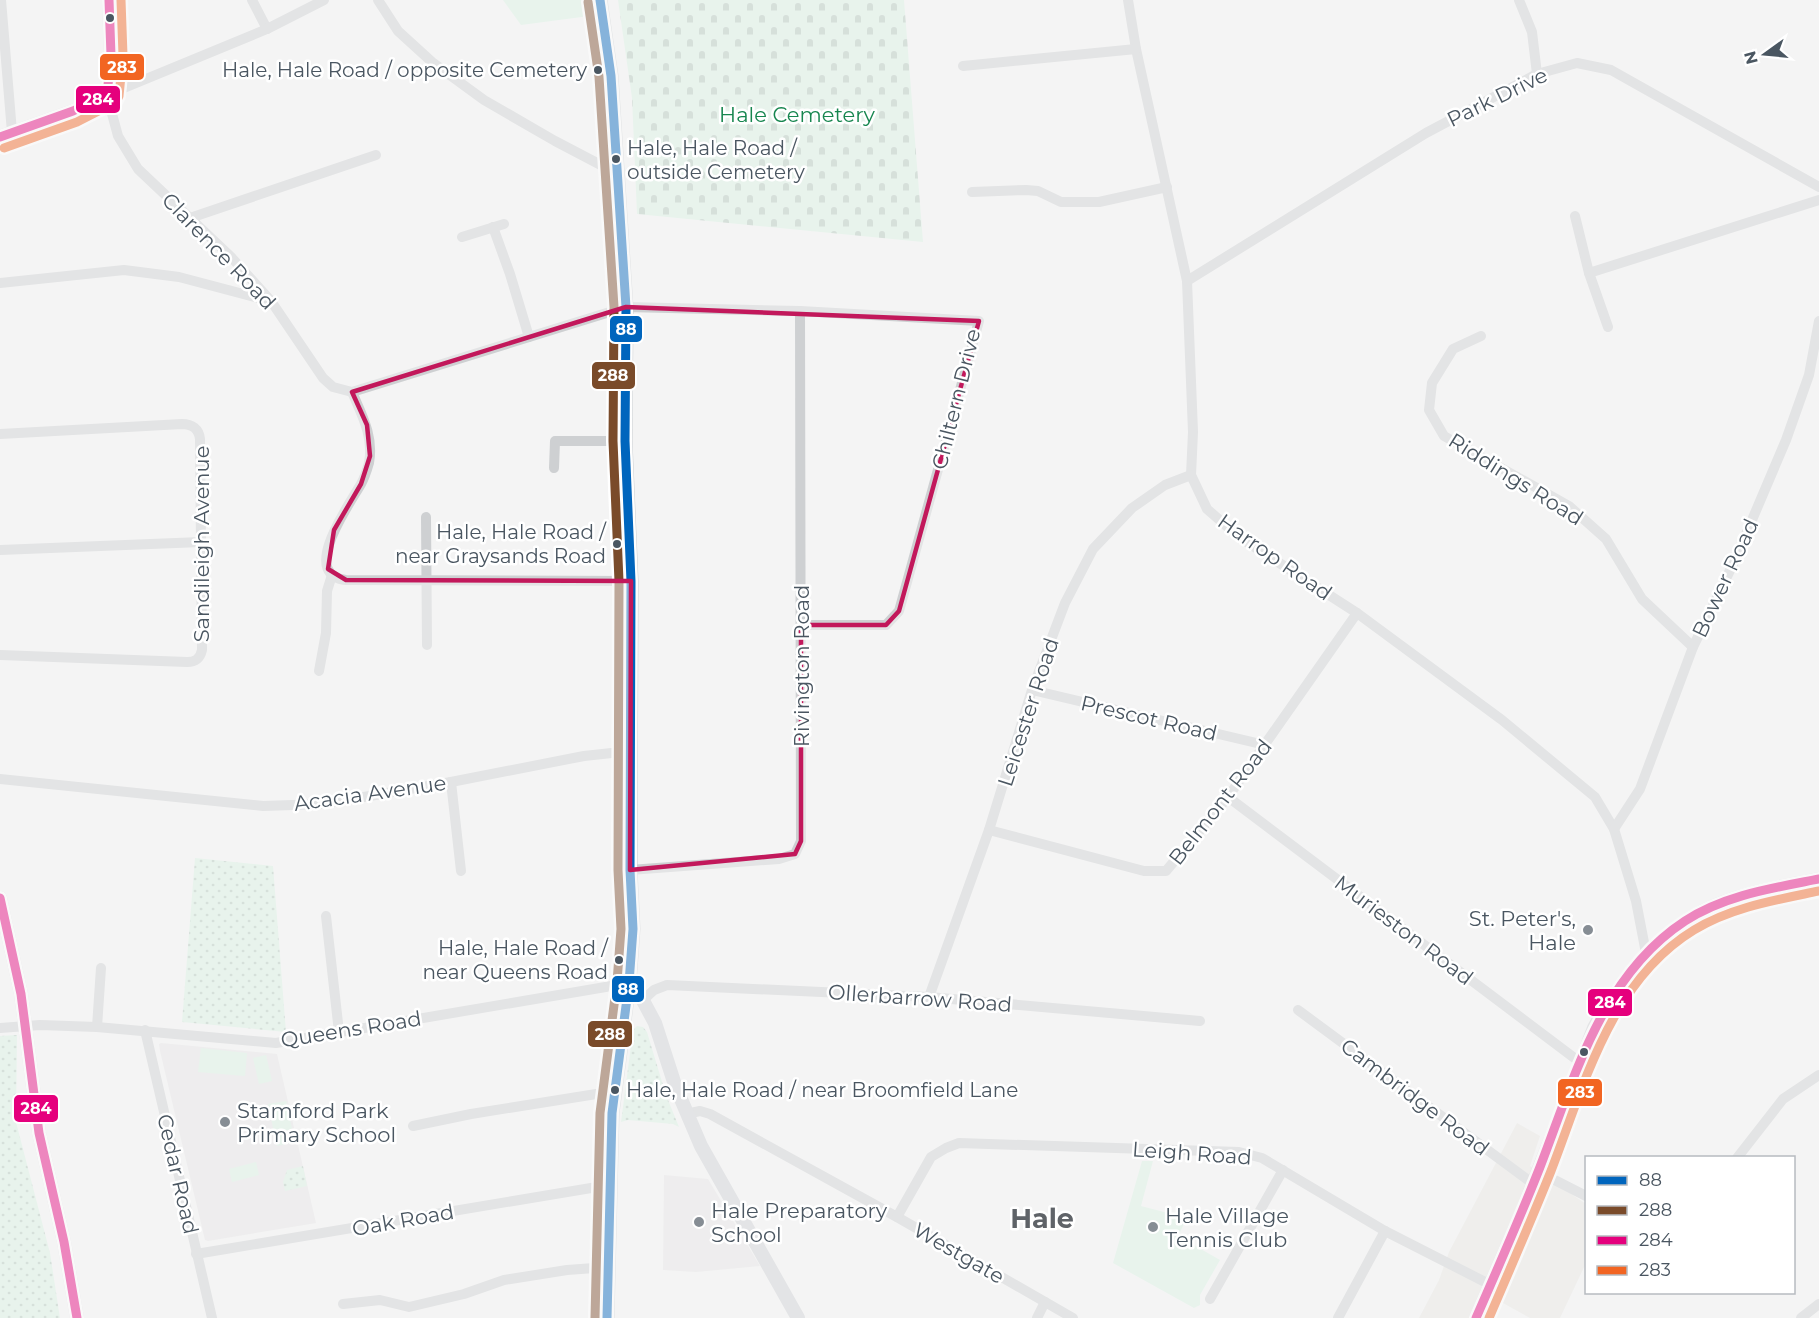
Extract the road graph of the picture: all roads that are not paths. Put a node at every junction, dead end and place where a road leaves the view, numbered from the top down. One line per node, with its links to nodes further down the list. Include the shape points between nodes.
1 (1, 0): 14 (street)
2 (109, 0): 13 (main road, via 111,55)
3 (252, 0): 9 (street)
4 (324, 0): 9 (street)
5 (378, 0): 16 (street, via 398,31 449,75 484,100)
6 (600, 0): 16 (main road, via 611,76)
7 (1128, 0): 10 (street, Harrop Road)
8 (1519, 0): 12 (street, via 1532,32)
9 (267, 29): 13 (street)
10 (1136, 49): 11 (street); 17 (street, Harrop Road)
11 (963, 66)
12 (1537, 74): 18 (street, Park Drive, via 1576,63 1611,70); 27 (street, Park Drive, via 1426,133)
13 (107, 95): 14 (main road); 22 (street, Clarence Road, via 118,136 138,169)
14 (6, 134)
15 (376, 155): 22 (street)
16 (618, 174): 30 (main road)
17 (1167, 187): 19 (street, via 1099,202 1061,202 1026,190); 27 (street, Harrop Road)
18 (1819, 187)
19 (972, 192)
20 (1819, 200): 26 (street)
21 (1575, 216): 26 (street)
22 (190, 218): 29 (street, Clarence Road)
23 (504, 224): 24 (street)
24 (493, 227): 25 (street); 35 (street)
25 (462, 237)
26 (1589, 273): 33 (street)
27 (1187, 281): 40 (street, Harrop Road)
28 (0, 284): 29 (street, via 124,270 178,277)
29 (271, 301): 36 (street, Clarence Road, via 323,378 333,387)
30 (626, 308): 31 (street, Chiltern Drive); 35 (street); 38 (main road)
31 (800, 311): 48 (street, Rivington Road); 48 (street, Chiltern Drive, via 979,321 899,611 886,625)
32 (1819, 321): 50 (street, Bower Road, via 1809,375 1786,440)
33 (1608, 327)
34 (1481, 336): 50 (street, Riddings Road, via 1453,349 1432,383 1429,410 1444,436 1569,506 1606,539 1642,599)
35 (529, 337): 36 (street)
36 (352, 392): 44 (street, via 369,432 370,456 365,476 332,537 327,559)
37 (0, 435): 42 (street, Sandileigh Avenue, via 192,425 200,439)
38 (625, 441): 39 (street, via 555,441); 46 (main road)
39 (554, 468)
40 (1191, 475): 47 (street, Harrop Road, via 1207,509 1239,537); 53 (street, Leicester Road, via 1165,485 1132,508 1093,549 1065,603)
41 (426, 517): 45 (street)
42 (201, 542): 43 (street); 51 (street, Sandileigh Avenue, via 202,650 196,660)
43 (0, 550)
44 (332, 574): 45 (street, via 346,580); 52 (street)
45 (427, 580): 46 (street); 49 (street)
46 (631, 581): 55 (main road)
47 (1357, 614): 54 (street, Belmont Road); 59 (street, Harrop Road, via 1502,720 1595,797)
48 (801, 626): 61 (street, Rivington Road, via 801,841 795,854 779,859)
49 (427, 645)
50 (1693, 647): 59 (street, Bower Road, via 1640,789)
51 (0, 655)
52 (319, 671)
53 (1032, 690): 54 (street, Prescot Road); 60 (street, Leicester Road)
54 (1265, 746): 58 (street, Belmont Road)
55 (630, 751): 57 (street, Acacia Avenue); 61 (main road)
56 (0, 779): 57 (street, Acacia Avenue, via 263,806 323,804)
57 (451, 782): 62 (street)
58 (1228, 797): 60 (street, Belmont Road, via 1166,871 1144,871); 78 (street, Murieston Road)
59 (1614, 829): 66 (street, Harrop Road, via 1636,901)
60 (989, 830): 69 (street, Leicester Road)
61 (630, 870): 68 (main road, via 633,929)
62 (461, 871)
63 (1819, 879): 66 (main road, via 1702,911)
64 (0, 898): 73 (main road, via 21,994)
65 (326, 916): 77 (street)
66 (1646, 953): 78 (main road, via 1606,1006)
67 (101, 968): 74 (street)
68 (628, 987): 70 (main road); 77 (street, Queens Road); 80 (main road)
69 (929, 997): 70 (street, Ollerbarrow Road, via 667,985); 72 (street, Ollerbarrow Road)
70 (643, 1000): 81 (main road, via 655,1023)
71 (1298, 1010): 85 (street, Cambridge Road)
72 (1200, 1021)
73 (24, 1027): 74 (street, Queens Road); 75 (street, Queens Road); 97 (main road, via 36,1119)
74 (97, 1027): 76 (street, Queens Road)
75 (0, 1028)
76 (145, 1030): 77 (street, Queens Road, via 276,1043); 90 (street, Cedar Road)
77 (339, 1032)
78 (1581, 1063): 85 (main road)
79 (1819, 1075): 83 (street, via 1783,1099)
80 (615, 1091): 82 (street); 86 (main road)
81 (686, 1114): 88 (street, Westgate, via 704,1111); 100 (main road)
82 (413, 1126)
83 (1739, 1156)
84 (1283, 1170): 88 (street, Leigh Road, via 1250,1153 1239,1152 959,1143 931,1158); 89 (street, Leigh Road); 93 (street)
85 (1535, 1177): 87 (street, Cambridge Road); 92 (main road)
86 (609, 1185): 90 (street, Oak Road); 91 (main road)
87 (1585, 1195)
88 (897, 1217): 94 (street, Westgate)
89 (1385, 1231): 92 (street, Leigh Road); 103 (street)
90 (196, 1254): 98 (street, Cedar Road)
91 (608, 1267): 95 (street, via 504,1280 409,1307 380,1300); 99 (main road)
92 (1491, 1285): 104 (main road)
93 (1210, 1299)
94 (1045, 1302): 101 (street); 102 (street, Westgate)
95 (344, 1304)
96 (1819, 1304): 105 (street)
97 (77, 1318)
98 (212, 1318)
99 (607, 1318)
100 (798, 1318)
101 (1037, 1318)
102 (1073, 1318)
103 (1338, 1318)
104 (1476, 1318)
105 (1801, 1318)

